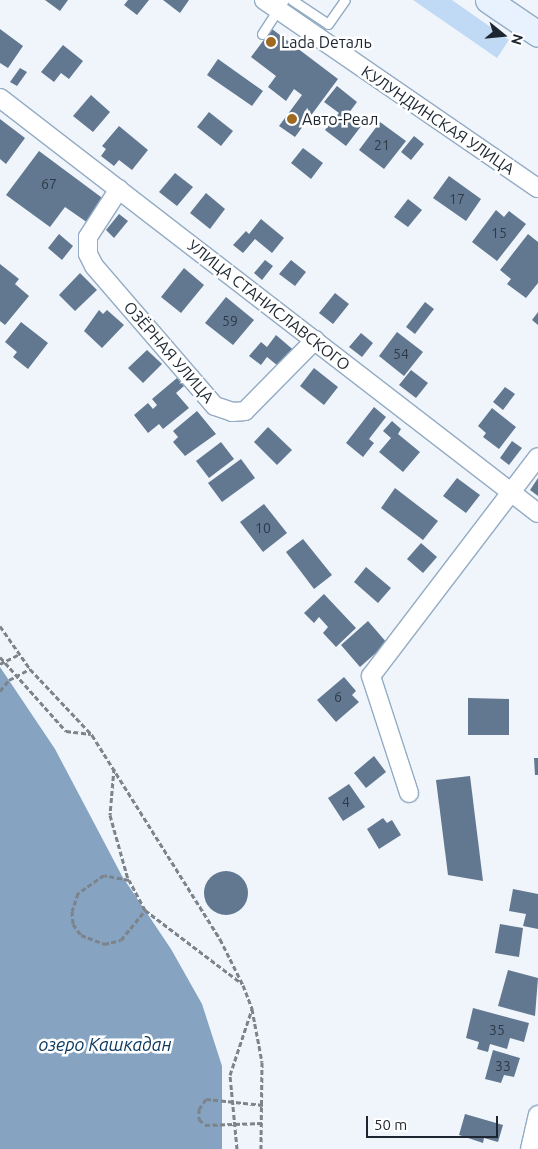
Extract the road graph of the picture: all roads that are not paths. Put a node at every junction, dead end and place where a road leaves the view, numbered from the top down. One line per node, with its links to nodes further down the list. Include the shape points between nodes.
1 (345, 0): 3 (lane, via 328,24)
2 (488, 0): 5 (main road)
3 (280, 2): 4 (lane); 7 (street, КУЛУНДИНСКАЯ УЛИЦА)
4 (262, 34)
5 (538, 34)
6 (0, 98): 8 (street, УЛИЦА СТАНИСЛАВСКОГО)
7 (538, 188)
8 (119, 189): 9 (street, УЛИЦА СТАНИСЛАВСКОГО); 9 (street, ОЗЁРНАЯ УЛИЦА, via 88,237 88,254 94,266 215,406 232,412 245,411)
9 (315, 340): 11 (street, УЛИЦА СТАНИСЛАВСКОГО)
10 (538, 458): 11 (street)
11 (512, 492): 12 (street, УЛИЦА СТАНИСЛАВСКОГО); 13 (street, via 371,676)
12 (538, 513)
13 (409, 793)
14 (538, 1116): 15 (street)
15 (530, 1149)

